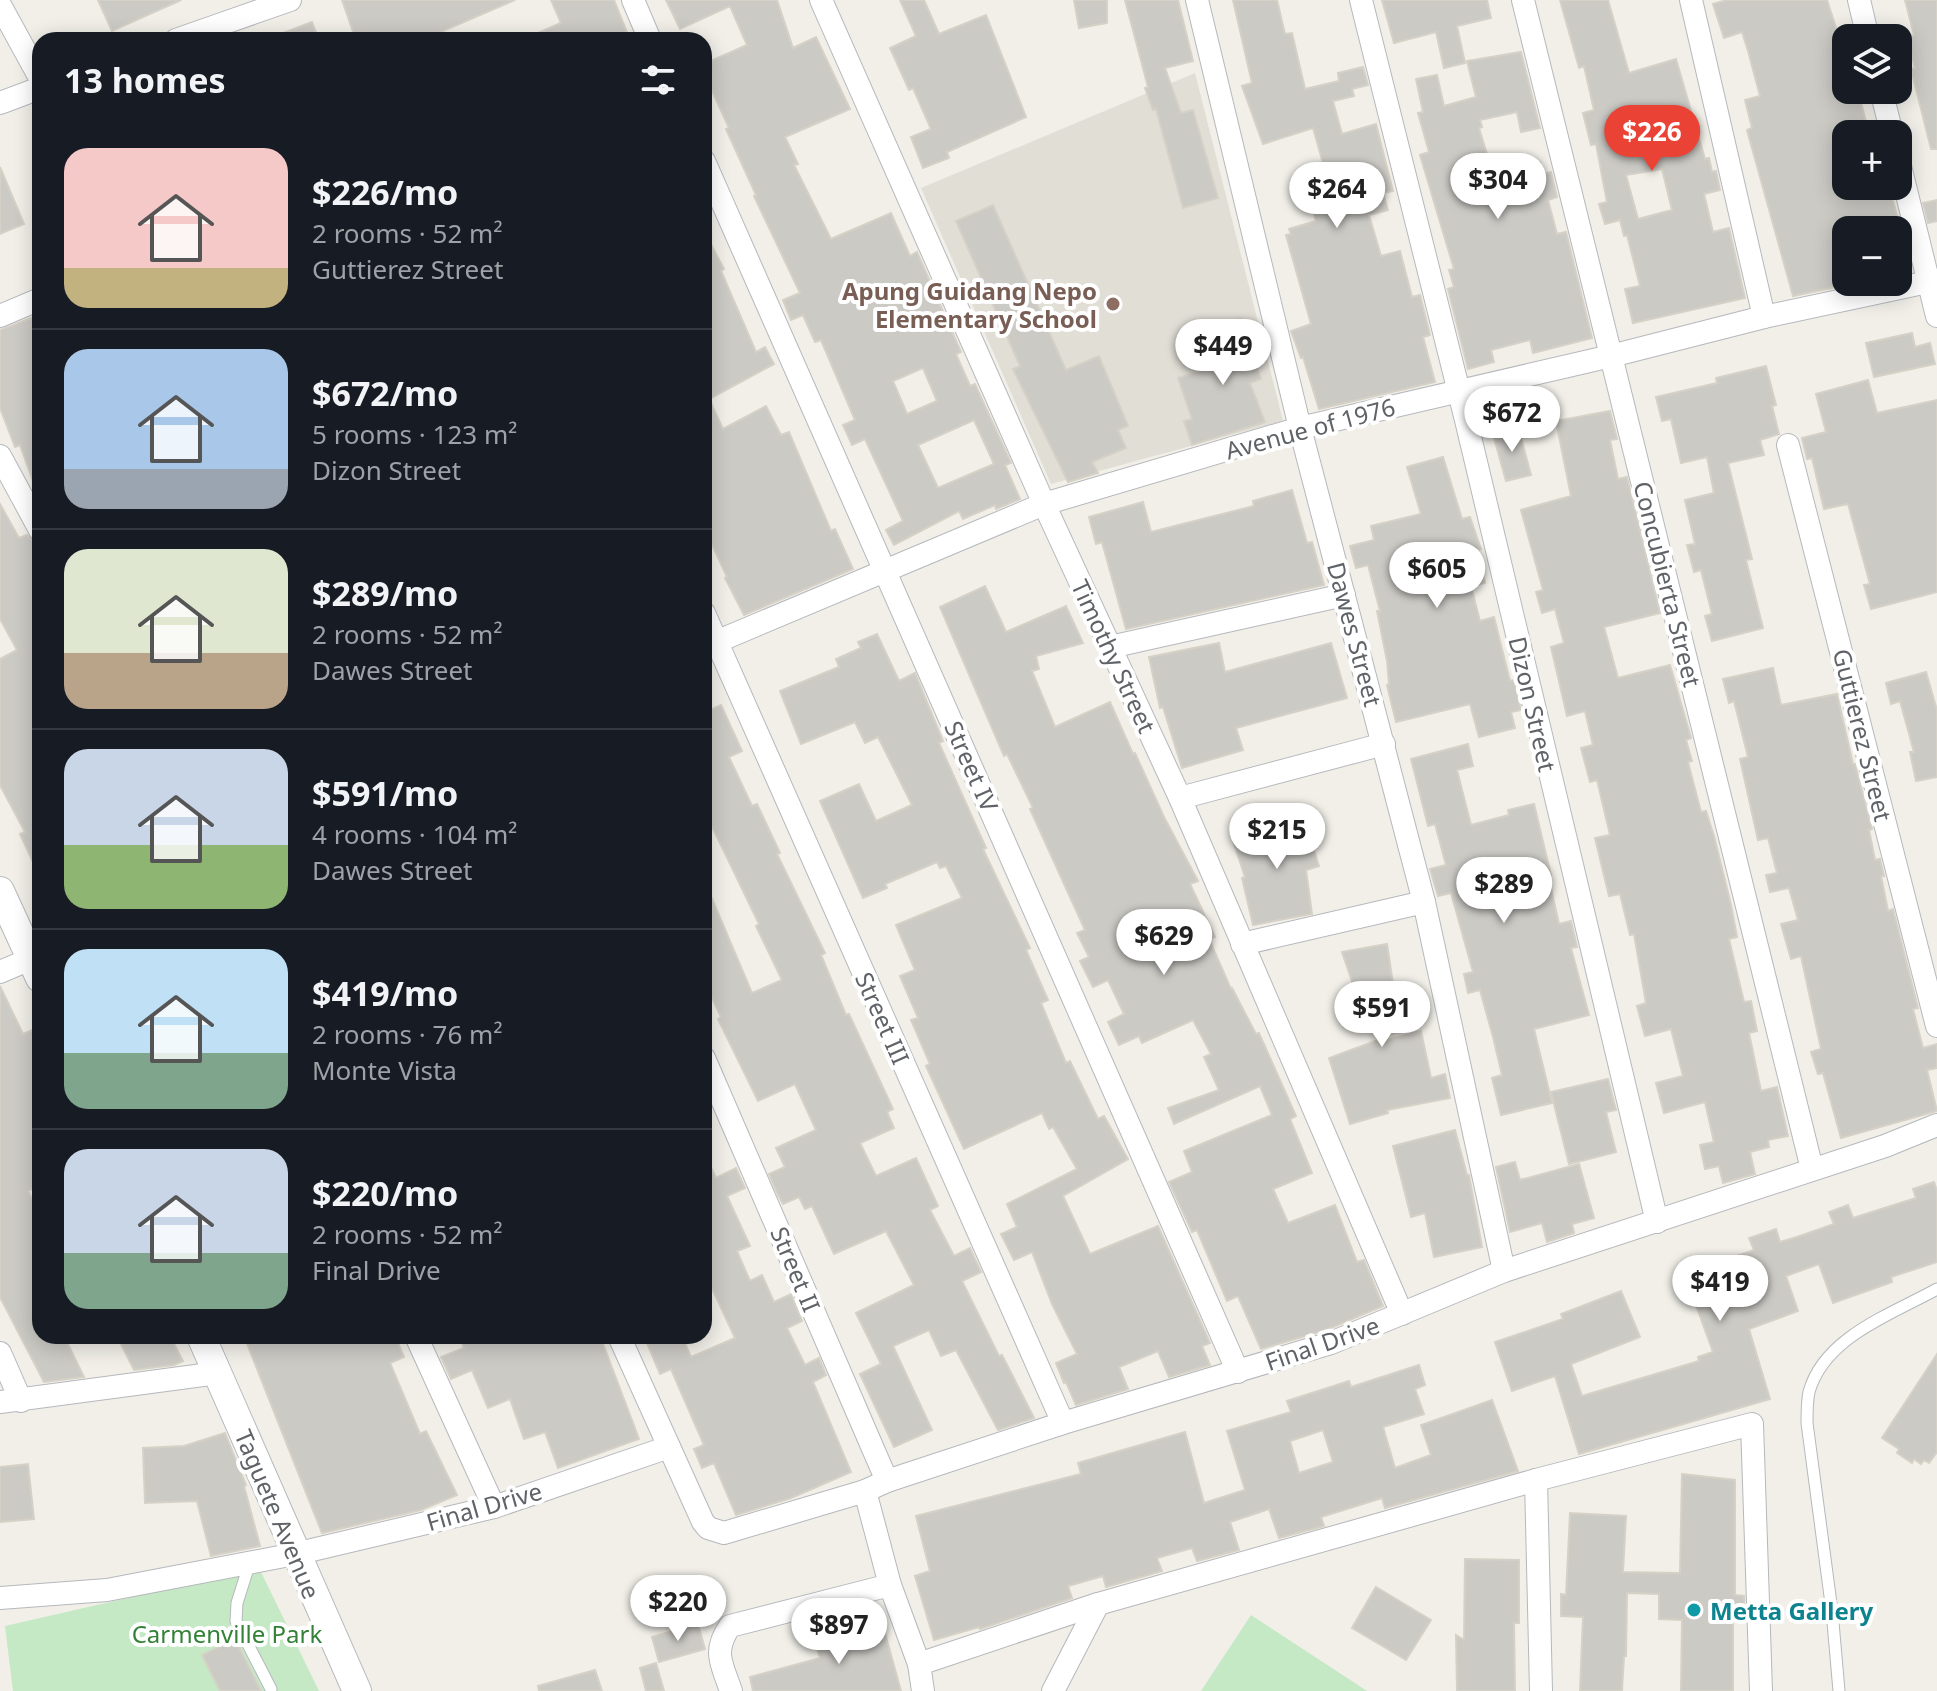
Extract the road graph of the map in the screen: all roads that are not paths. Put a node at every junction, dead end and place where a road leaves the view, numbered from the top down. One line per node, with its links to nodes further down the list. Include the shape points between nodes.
1 (290, 0): 11 (street)
2 (633, 0): 12 (street)
3 (821, 0): 28 (street, Timothy Street)
4 (1197, 0): 25 (street, Dawes Street)
5 (1361, 0): 24 (street, Dizon Street)
6 (1523, 0): 23 (street, Concubierta Street)
7 (1691, 0): 22 (street)
8 (1859, 0): 10 (street)
9 (0, 5): 13 (street)
10 (1865, 24)
11 (199, 32)
12 (647, 32)
13 (32, 63)
14 (32, 91): 15 (street)
15 (0, 103)
16 (712, 179): 30 (street, Street IV)
17 (1910, 200): 18 (street)
18 (1933, 281): 21 (street); 22 (street, Avenue of 1976)
19 (32, 302): 20 (street)
20 (0, 316)
21 (1937, 316)
22 (1764, 317): 23 (street, Avenue of 1976)
23 (1611, 356): 24 (street, Avenue of 1976); 46 (street, Concubierta Street)
24 (1459, 391): 25 (street, Avenue of 1976); 47 (street, Dizon Street)
25 (1300, 428): 28 (street, Avenue of 1976); 31 (street, Dawes Street)
26 (1788, 445): 43 (street, Guttierez Street)
27 (0, 456): 29 (street)
28 (1044, 504): 30 (street, Avenue of 1976); 33 (street, Timothy Street)
29 (32, 515)
30 (886, 571): 32 (street, Avenue of 1976); 55 (street, Street IV)
31 (1344, 595): 33 (street); 35 (street, Dawes Street)
32 (712, 643)
33 (1110, 647): 36 (street, Timothy Street)
34 (712, 648): 58 (street, Street III)
35 (1384, 744): 36 (street); 38 (street, Dawes Street)
36 (1180, 798): 39 (street, Timothy Street)
37 (0, 891): 40 (street)
38 (1424, 902): 39 (street); 48 (street, Dawes Street)
39 (1242, 944): 50 (street, Timothy Street)
40 (32, 954)
41 (32, 965): 42 (street)
42 (0, 972)
43 (1937, 1026)
44 (712, 1076): 61 (street, Street II)
45 (1937, 1125): 46 (street, Final Drive)
46 (1812, 1169): 47 (street, Final Drive)
47 (1657, 1222): 48 (street, Final Drive)
48 (1504, 1271): 50 (street, Final Drive)
49 (1937, 1289): 77 (lane, via 1847,1339 1822,1363 1809,1392 1807,1423)
50 (1402, 1314): 55 (street, Final Drive)
51 (205, 1344): 56 (street, Taguete Avenue)
52 (420, 1344): 63 (street)
53 (623, 1344): 59 (street)
54 (0, 1353): 57 (street)
55 (1238, 1372): 58 (street, Final Drive)
56 (218, 1373): 57 (street); 64 (street, Taguete Avenue)
57 (11, 1402)
58 (1063, 1423): 61 (street, Final Drive)
59 (669, 1447): 62 (street, Final Drive, via 703,1522 724,1533); 63 (street, Final Drive)
60 (1536, 1480): 68 (street); 75 (street); 76 (street, via 1752,1424)
61 (887, 1481): 62 (street, Final Drive)
62 (865, 1491): 66 (street)
63 (494, 1507): 64 (street, Final Drive)
64 (295, 1554): 65 (street, Final Drive); 71 (street, Taguete Avenue)
65 (250, 1561): 67 (street, Final Drive, via 107,1590); 70 (lane, via 236,1621)
66 (890, 1585): 69 (street); 72 (street, via 730,1626 718,1652)
67 (0, 1598)
68 (1098, 1604): 69 (street); 74 (street)
69 (919, 1664): 73 (street)
70 (271, 1689)
71 (357, 1691)
72 (731, 1691)
73 (923, 1691)
74 (1053, 1691)
75 (1541, 1691)
76 (1761, 1691)
77 (1839, 1691)

